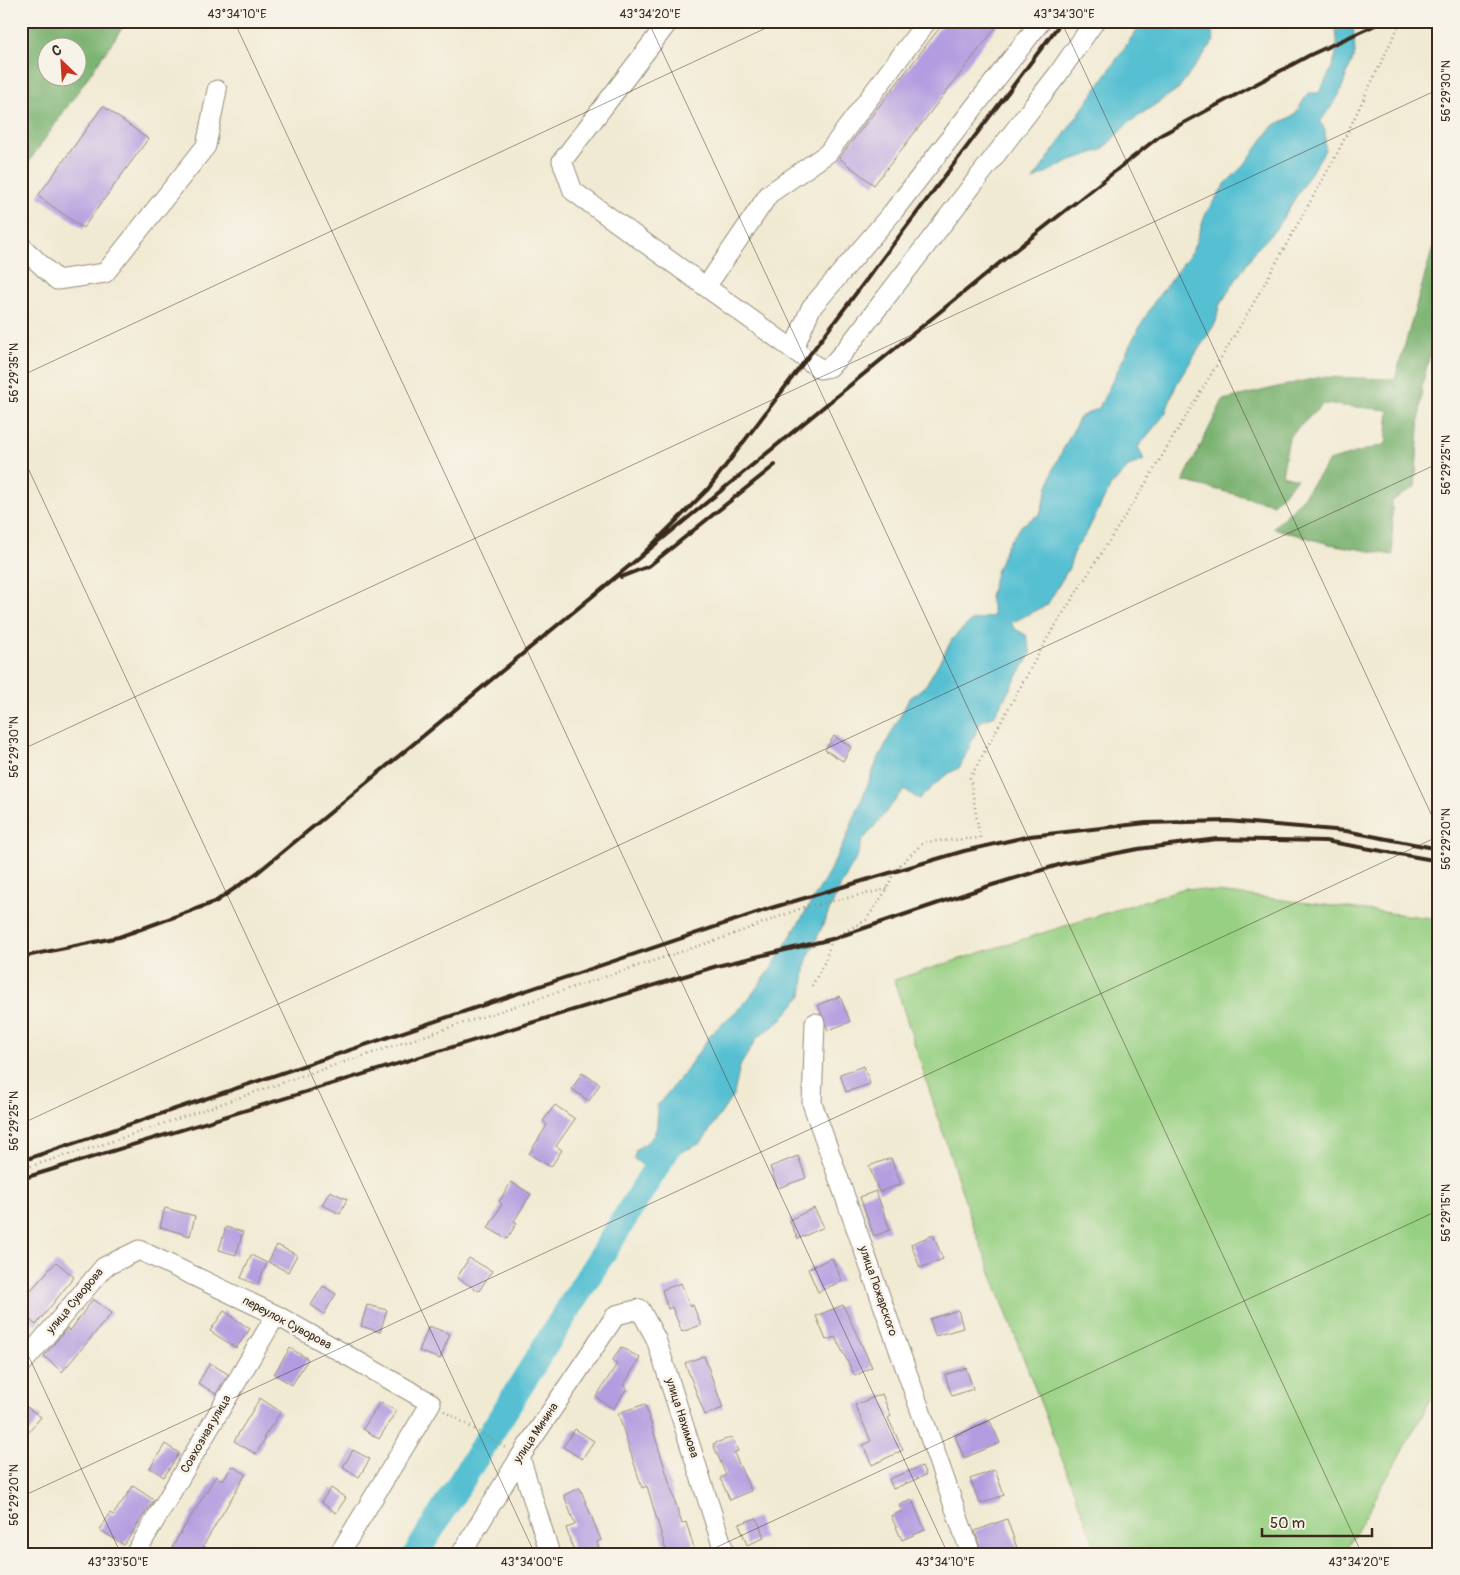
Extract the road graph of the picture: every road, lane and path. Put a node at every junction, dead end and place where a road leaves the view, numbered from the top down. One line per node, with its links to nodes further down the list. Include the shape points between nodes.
1 (669, 21): 8 (street, via 562,161 573,191)
2 (927, 21): 8 (street, via 828,152 769,194)
3 (1041, 21): 9 (street, via 892,213 811,308)
4 (1095, 21): 9 (street, via 1028,113 830,367 820,369)
5 (1401, 21): 10 (path, via 1338,152 1248,313 1048,637 970,778 980,838 924,842 895,870)
6 (217, 90): 7 (street, via 206,146 105,273 58,280)
7 (21, 246)
8 (706, 287): 9 (street)
9 (793, 350)
10 (887, 889): 11 (path, via 866,920 832,939); 13 (path, via 802,908 726,937)
11 (812, 986)
12 (815, 1023): 25 (street, улица Пожарского, via 812,1103)
13 (21, 1169)
14 (139, 1250): 15 (street, переулок Суворова); 17 (street, улица Суворова, via 104,1267)
15 (276, 1314): 18 (street, переулок Суворова); 20 (street, Совхозная улица)
16 (616, 1315): 19 (street, улица Минина); 24 (street, улица Нахимова, via 640,1309 656,1339)
17 (21, 1365)
18 (431, 1403): 19 (path); 21 (street)
19 (520, 1456): 22 (street, улица Минина); 23 (street)
20 (135, 1554)
21 (339, 1554)
22 (461, 1554)
23 (550, 1554)
24 (725, 1554)
25 (971, 1554)

